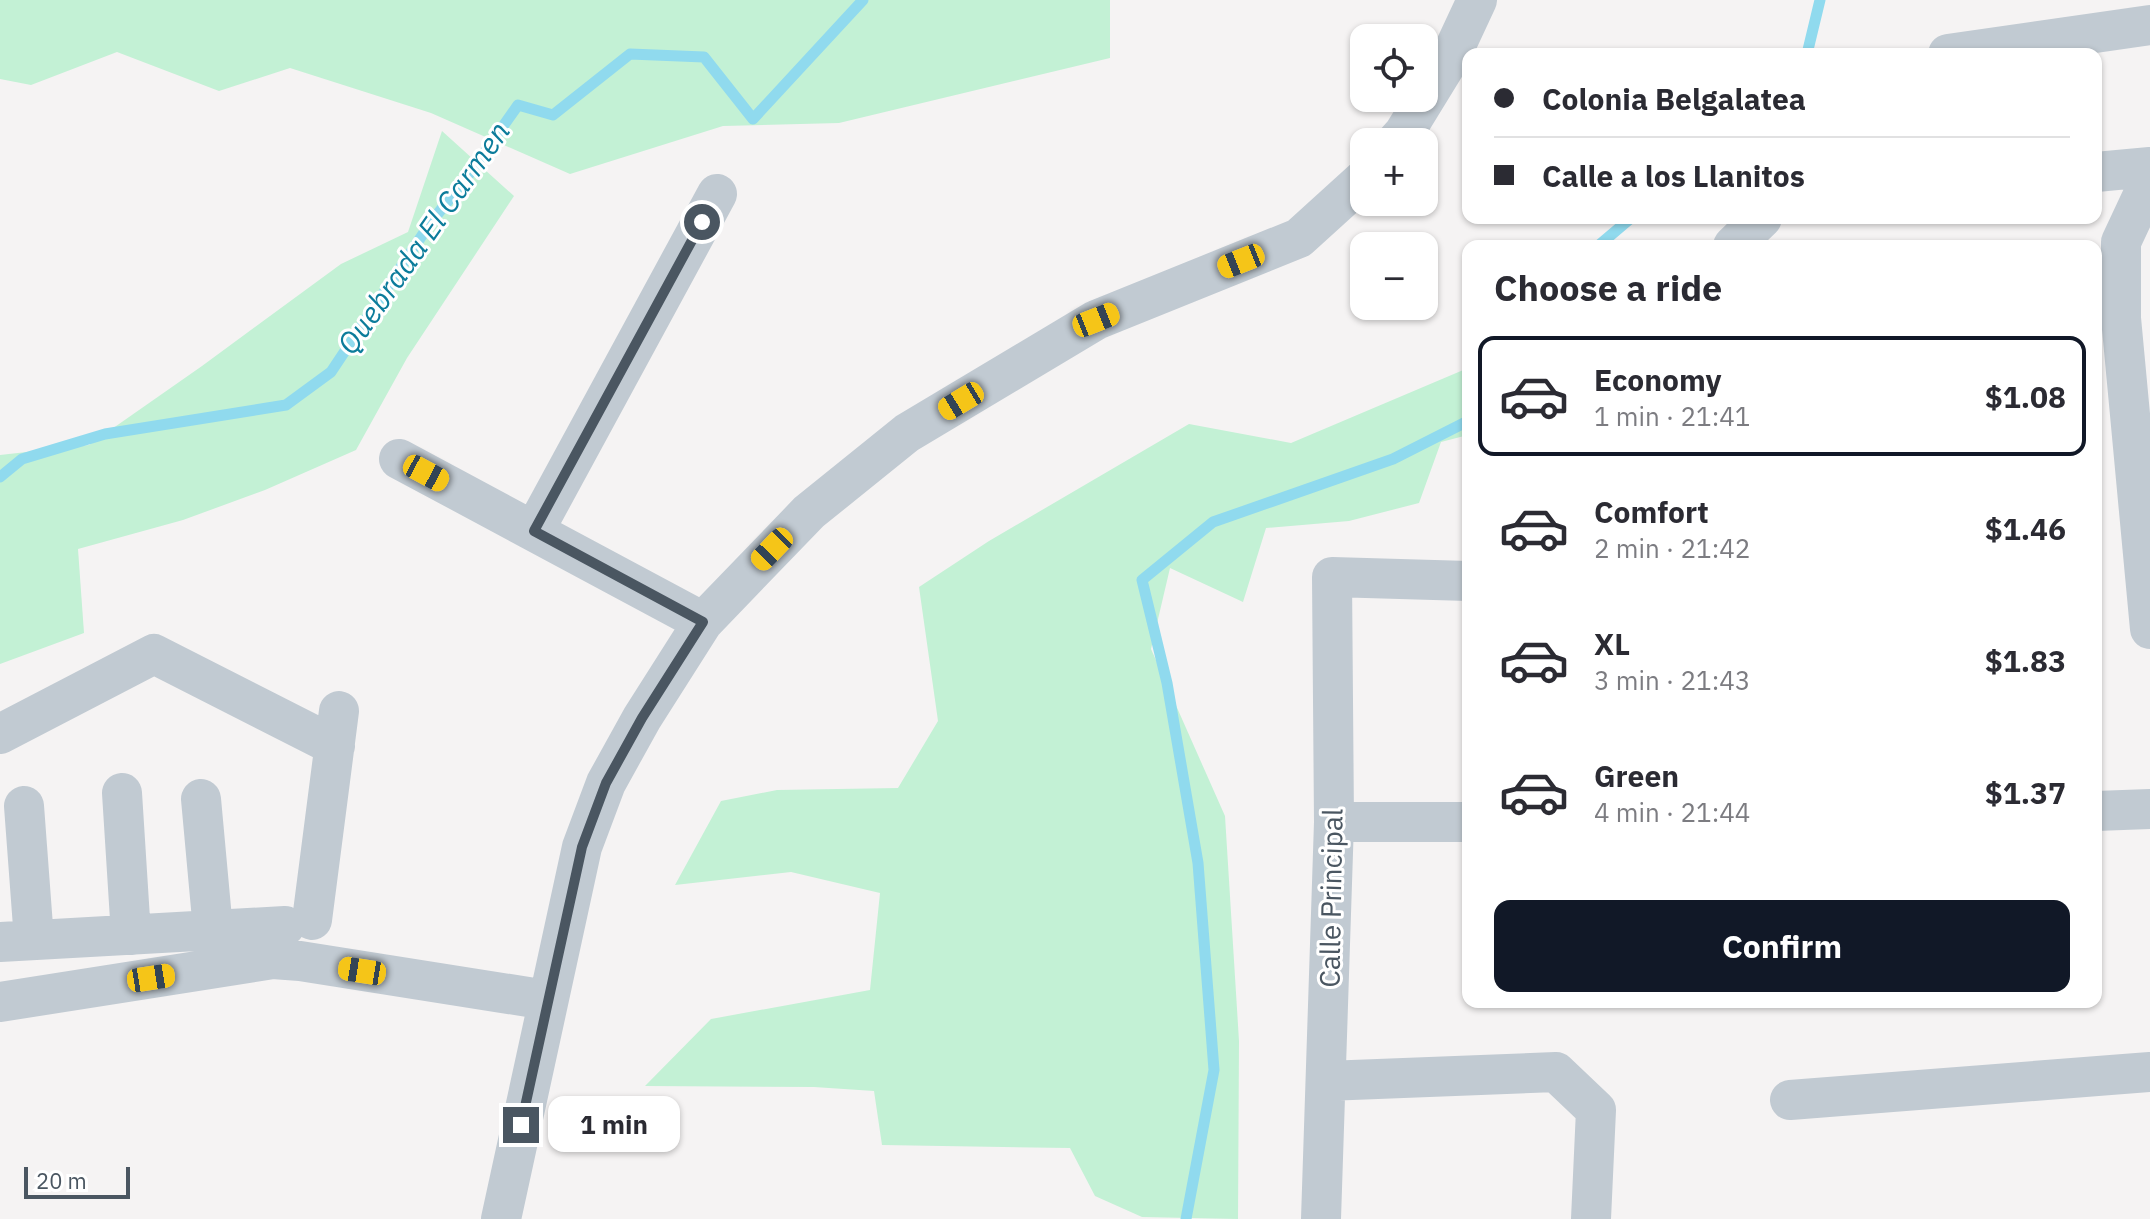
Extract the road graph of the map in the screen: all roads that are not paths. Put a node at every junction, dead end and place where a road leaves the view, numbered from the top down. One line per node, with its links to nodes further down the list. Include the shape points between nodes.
1 (1477, 0): 4 (street, via 1450,58)
2 (2150, 25): 3 (street)
3 (1990, 48)
4 (1407, 128)
5 (2150, 167): 6 (street)
6 (2102, 171)
7 (2150, 180): 12 (street, via 2121,242)
8 (1350, 192): 17 (street, via 1299,238 1096,320 907,433 809,512)
9 (717, 194): 14 (street)
10 (1756, 224): 11 (street)
11 (1739, 240)
12 (2136, 316): 15 (street)
13 (399, 459): 14 (street)
14 (534, 531): 17 (street)
15 (2146, 546): 18 (street)
16 (1462, 581): 25 (street, Calle Principal, via 1332,577)
17 (703, 622): 30 (street, via 606,783 582,847)
18 (2150, 629)
19 (0, 734): 27 (street, via 154,654 337,728 298,923)
20 (122, 793): 28 (street)
21 (201, 799): 27 (street)
22 (24, 806): 29 (street)
23 (2150, 809): 24 (street)
24 (2102, 811)
25 (1334, 822): 26 (street); 33 (street, Calle Principal)
26 (1462, 822)
27 (213, 930): 28 (street)
28 (131, 935): 29 (street)
29 (17, 941)
30 (547, 1000): 31 (street, via 273,959); 35 (street)
31 (0, 1002)
32 (2150, 1072): 34 (street)
33 (1326, 1081): 36 (street, Calle Principal); 37 (street, via 1556,1072 1596,1110)
34 (1790, 1100)
35 (501, 1219)
36 (1321, 1219)
37 (1591, 1219)

